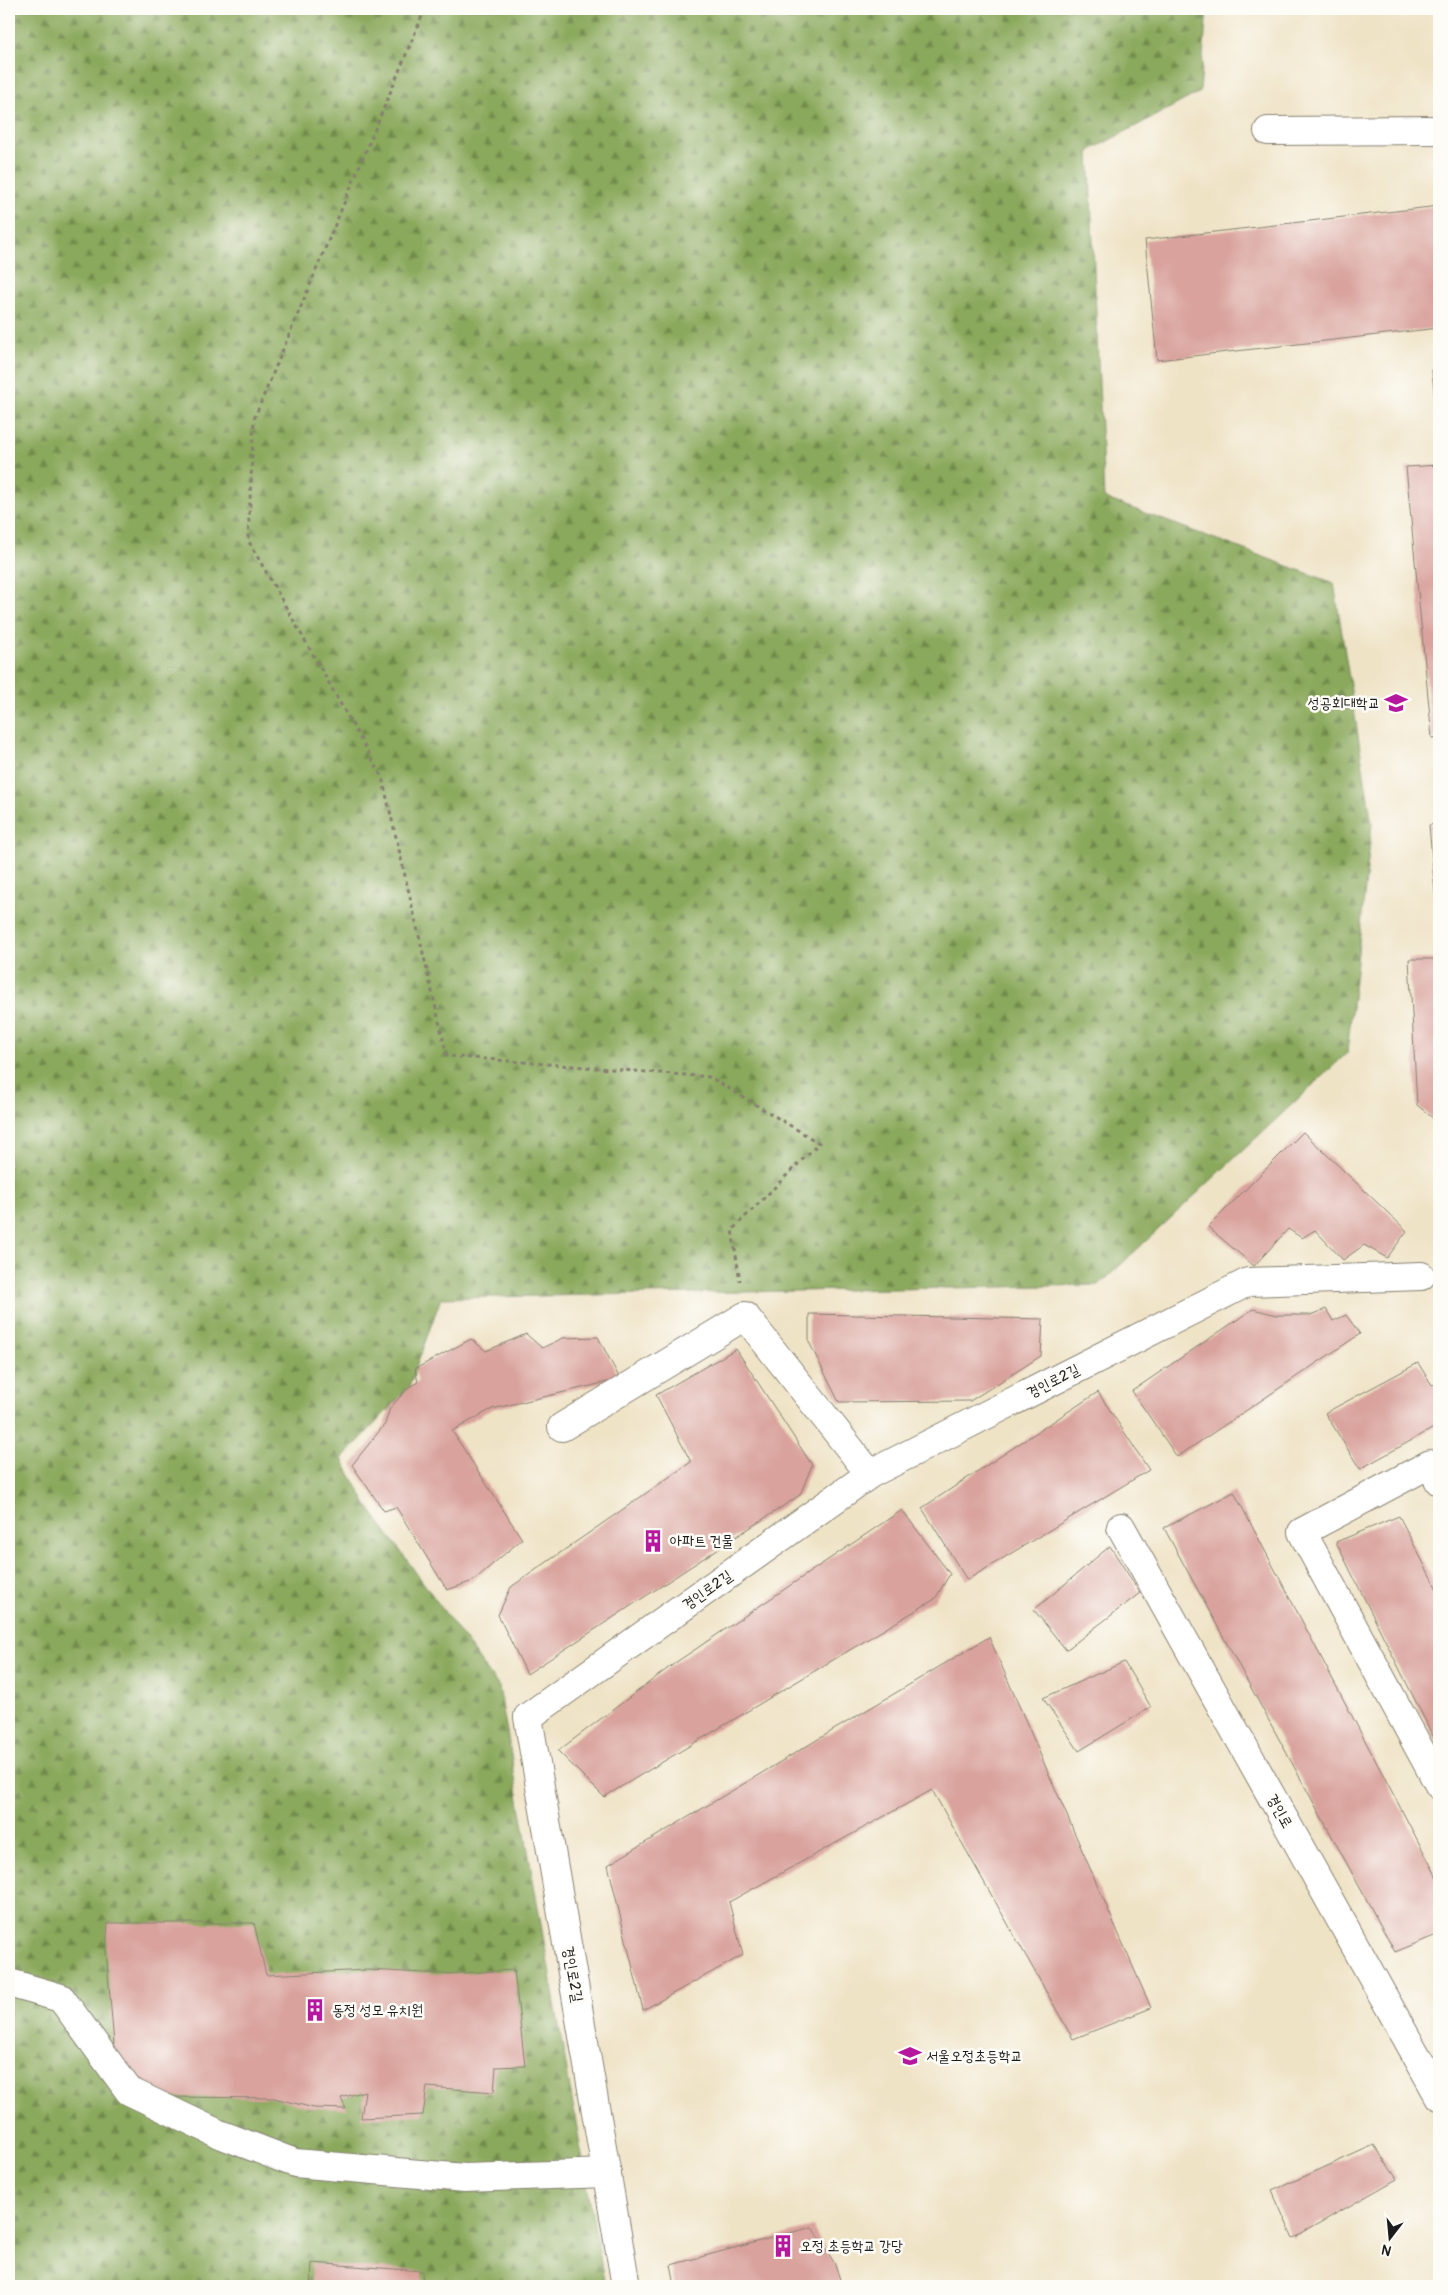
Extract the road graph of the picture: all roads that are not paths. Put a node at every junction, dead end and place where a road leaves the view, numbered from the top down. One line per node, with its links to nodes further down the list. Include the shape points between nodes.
1 (1439, 130): 2 (street)
2 (1268, 131)
3 (1421, 1276): 5 (street, 경인로2길, via 1248,1282)
4 (562, 1427): 5 (street, via 745,1316)
5 (870, 1474): 11 (street, 경인로2길, via 528,1717)
6 (1439, 1481): 8 (street, via 1430,1464 1302,1532)
7 (1121, 1527): 10 (street, 경인로)
8 (1439, 1785)
9 (9, 1983): 11 (street, via 61,1998 129,2091 217,2133 295,2163 465,2178)
10 (1439, 2096)
11 (607, 2173): 12 (street, 경인로2길)
12 (626, 2286)

